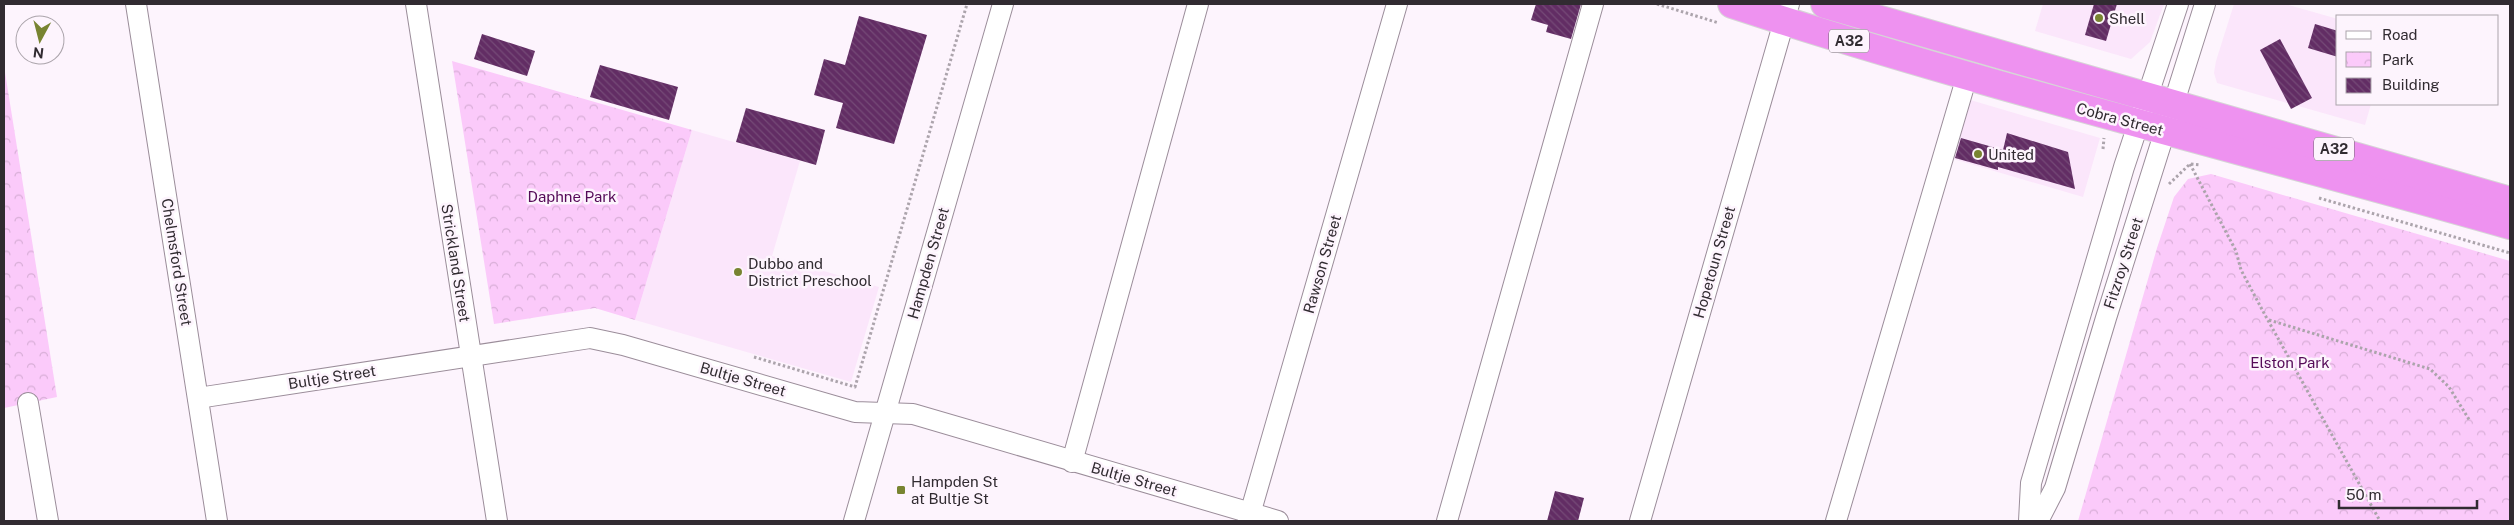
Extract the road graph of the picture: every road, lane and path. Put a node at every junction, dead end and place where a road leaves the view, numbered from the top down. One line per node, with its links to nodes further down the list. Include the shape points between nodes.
1 (136, 4): 28 (street, Chelmsford Street)
2 (416, 4): 26 (street, Strickland Street)
3 (967, 4): 27 (path, via 855,387)
4 (1198, 4): 32 (street)
5 (1593, 4): 39 (street)
6 (1732, 4): 12 (highway, Cobra Street / A32)
7 (1825, 4): 14 (highway, Cobra Street / A32)
8 (2178, 4): 14 (street, Fitzroy Street)
9 (2205, 4): 15 (street, Fitzroy Street)
10 (997, 5): 30 (street, Hampden Street)
11 (1397, 5): 33 (street, Rawson Street)
12 (1786, 12): 13 (highway, Cobra Street / A32); 40 (street, Hopetoun Street)
13 (1967, 76): 16 (highway, Cobra Street / A32); 41 (street)
14 (2147, 96): 15 (highway, Cobra Street / A32); 16 (street, Fitzroy Street)
15 (2175, 104): 17 (street, Fitzroy Street); 22 (highway, Cobra Street / A32)
16 (2138, 124): 17 (highway, Cobra Street / A32); 42 (street, Fitzroy Street, via 2031,483)
17 (2166, 132): 23 (highway, Cobra Street / A32); 43 (street, Fitzroy Street, via 2055,488)
18 (2190, 164): 19 (path); 20 (path); 25 (path)
19 (2209, 166)
20 (2183, 169)
21 (2313, 196): 24 (path)
22 (2510, 201)
23 (2510, 225)
24 (2510, 253)
25 (2269, 320): 31 (path, via 2430,369 2449,387); 44 (path)
26 (470, 355): 28 (street, Bultje Street); 30 (street, Bultje Street, via 590,338 853,411); 36 (street, Strickland Street)
27 (754, 357)
28 (198, 398): 35 (street, Chelmsford Street)
29 (28, 403): 34 (street)
30 (885, 413): 32 (street, Bultje Street, via 913,414); 37 (street, Hampden Street)
31 (2470, 421)
32 (1072, 462): 33 (street, Bultje Street)
33 (1249, 517): 38 (street, Bultje Street)
34 (48, 521)
35 (218, 521)
36 (497, 521)
37 (854, 521)
38 (1278, 521)
39 (1448, 521)
40 (1640, 521)
41 (1836, 521)
42 (2029, 521)
43 (2038, 521)
44 (2380, 521)

